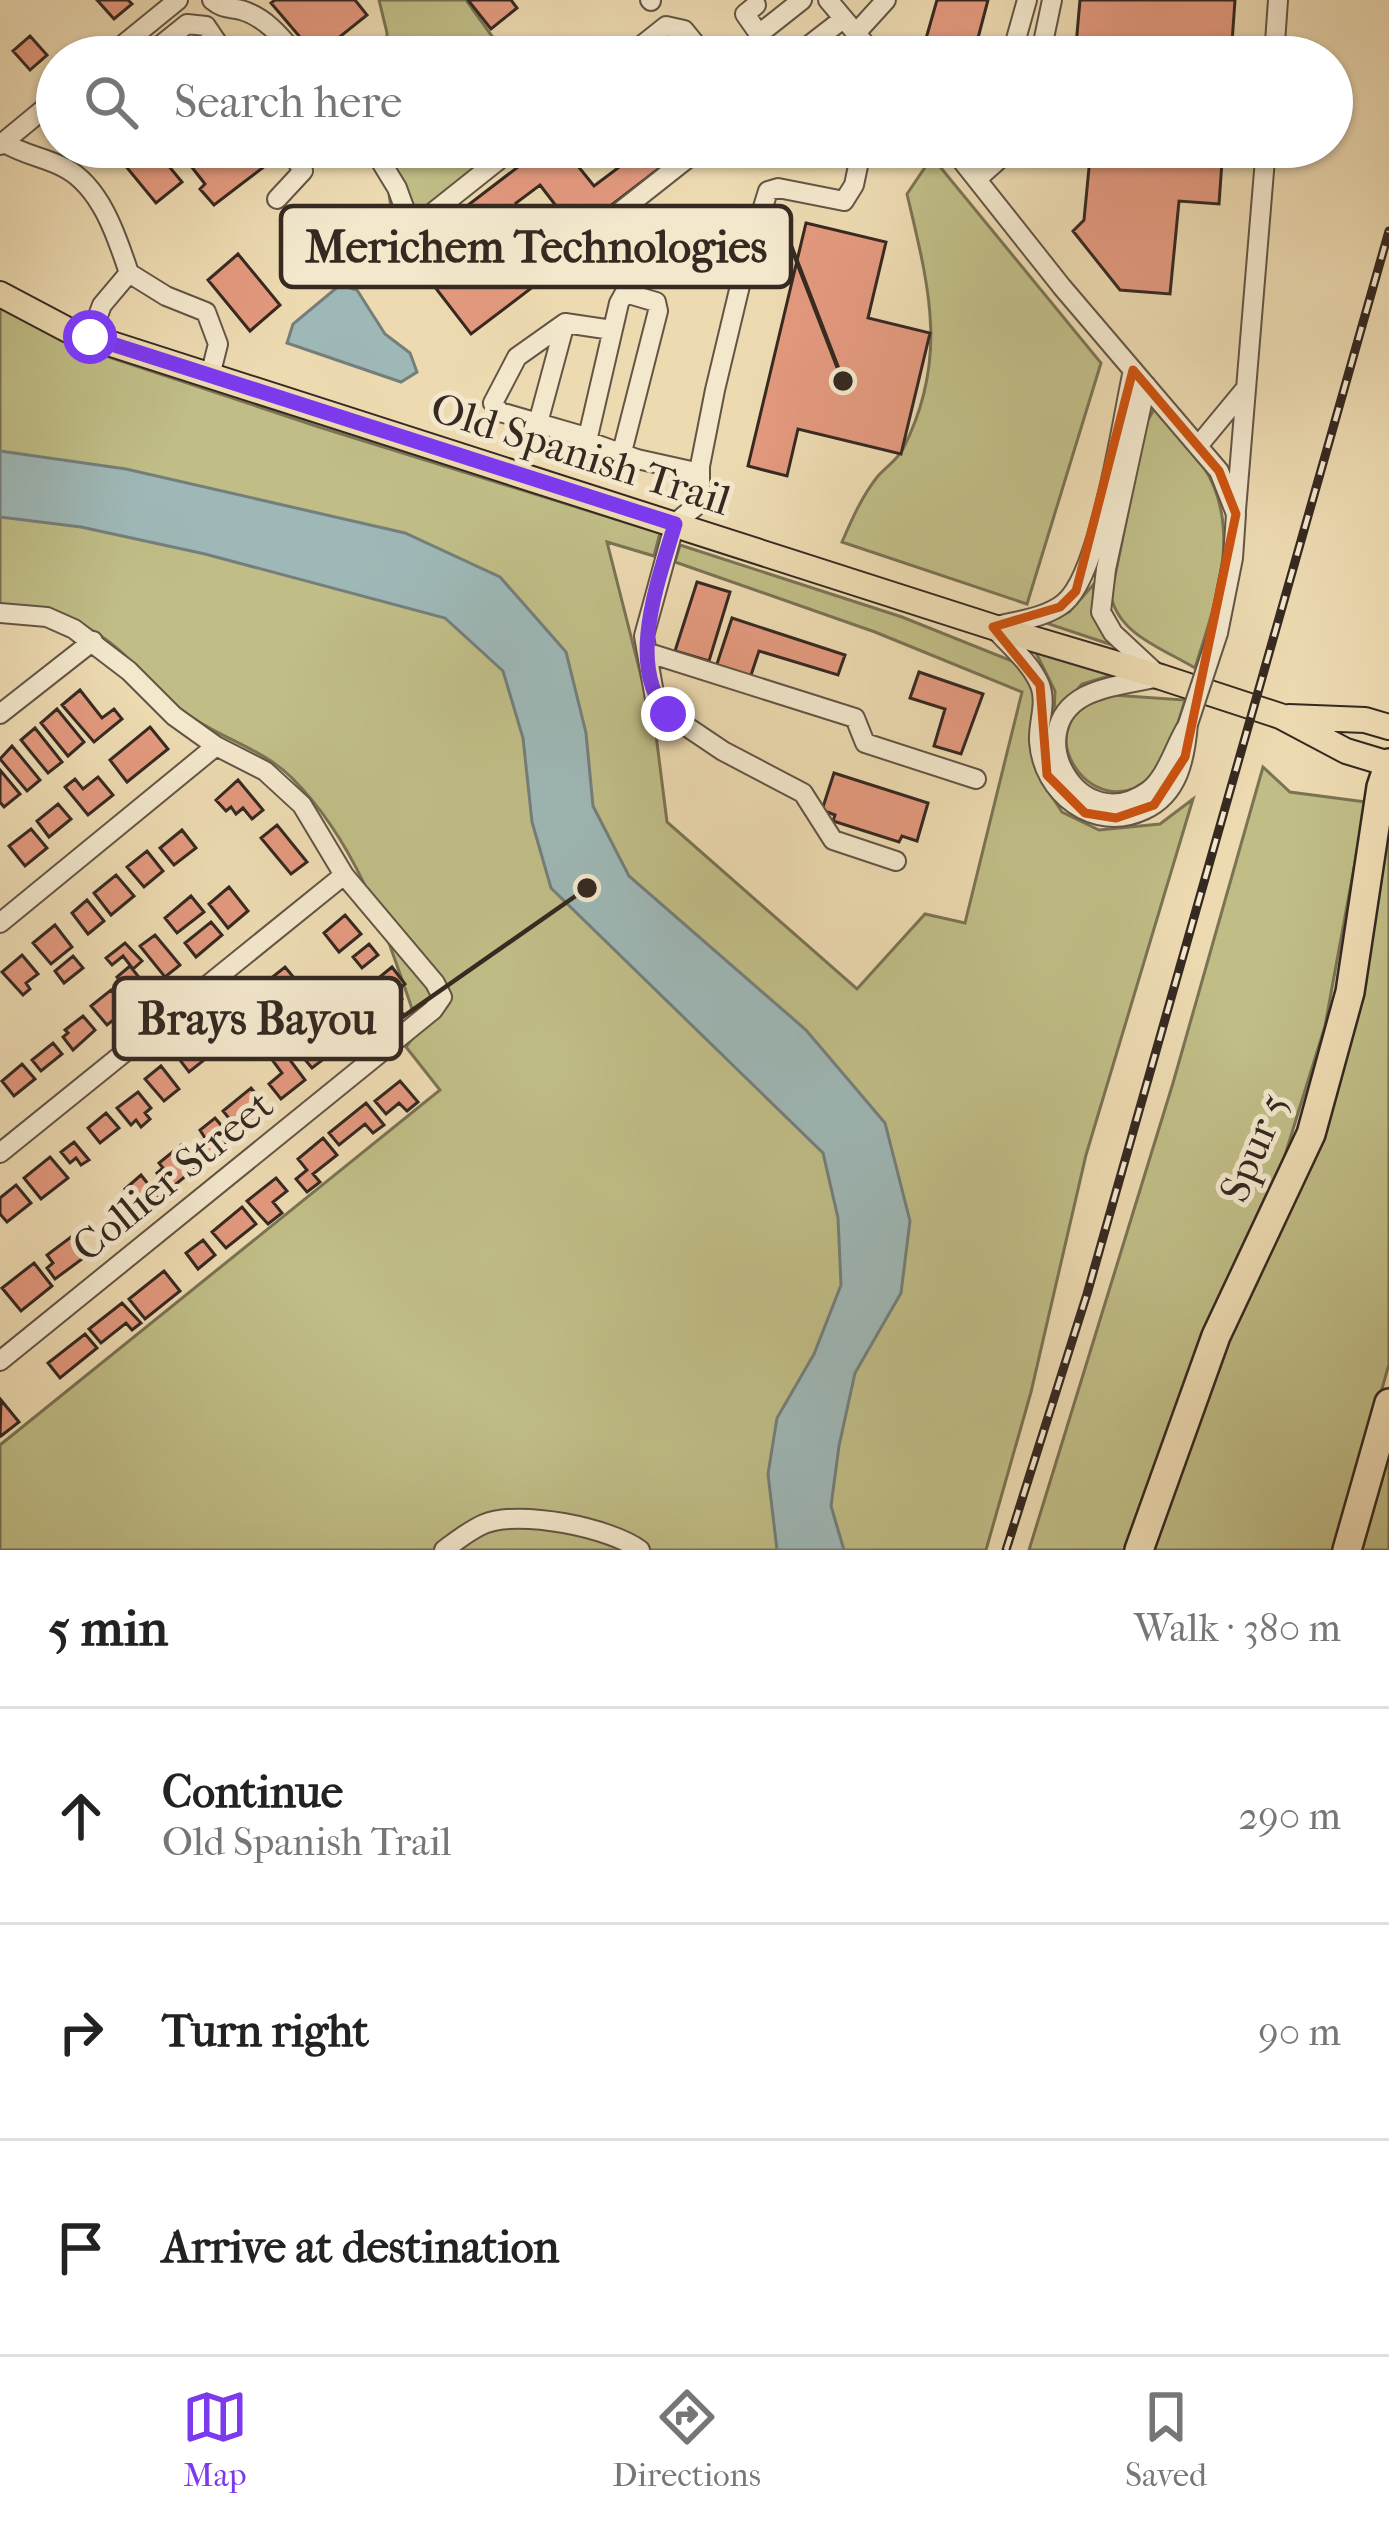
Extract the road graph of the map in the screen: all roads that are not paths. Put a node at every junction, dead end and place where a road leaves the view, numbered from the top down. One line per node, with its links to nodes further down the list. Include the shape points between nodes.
1 (178, 0): 12 (street)
2 (212, 0): 9 (street, via 223,9)
3 (827, 0): 11 (street)
4 (886, 0): 11 (street)
5 (1027, 0): 20 (street)
6 (1052, 0): 21 (street)
7 (1279, 0): 22 (street)
8 (796, 1): 10 (street, via 759,34 745,14)
9 (240, 5): 15 (street)
10 (756, 5)
11 (850, 26): 18 (street); 19 (street)
12 (134, 36)
13 (172, 36): 14 (street, via 187,24 206,26)
14 (213, 36)
15 (280, 36)
16 (653, 36): 17 (street, via 666,26)
17 (689, 36)
18 (832, 36)
19 (858, 36)
20 (1017, 36)
21 (1044, 36)
22 (1276, 36)
23 (36, 113): 24 (street)
24 (4, 136): 25 (street)
25 (36, 159)
26 (61, 168): 43 (street, via 99,204)
27 (302, 168): 37 (street)
28 (385, 168): 38 (street)
29 (489, 168): 38 (street)
30 (676, 168): 39 (street)
31 (858, 168): 42 (street, via 844,201 768,191)
32 (968, 168): 36 (street)
33 (980, 168): 36 (street)
34 (989, 168): 36 (street)
35 (1264, 168): 50 (street)
36 (977, 179): 49 (street)
37 (277, 199)
38 (412, 229): 40 (street)
39 (574, 248)
40 (385, 252)
41 (696, 257): 42 (street)
42 (743, 269): 55 (street)
43 (129, 273): 47 (street, via 102,304); 48 (street, via 206,312 218,344)
44 (0, 294): 47 (main road, Old Spanish Trail)
45 (565, 323): 46 (street); 51 (street); 51 (street, via 517,357 493,403)
46 (612, 330): 52 (street); 54 (street, via 624,294 658,305)
47 (90, 337): 48 (main road, Old Spanish Trail)
48 (210, 376): 57 (main road, Old Spanish Trail)
49 (1139, 377): 53 (street); 59 (street, via 1076,591 1060,607); 62 (street, via 1101,612)
50 (1246, 388): 53 (street); 56 (street)
51 (538, 423): 52 (street)
52 (586, 437): 54 (street)
53 (1198, 446): 56 (street, via 1220,471)
54 (622, 452): 55 (street)
55 (700, 473): 57 (street, via 694,507)
56 (1236, 514): 65 (street, bridge, via 1218,633)
57 (675, 524): 59 (main road, Old Spanish Trail); 61 (street, via 644,636)
58 (0, 613): 60 (street, via 47,616)
59 (993, 627): 62 (main road, Old Spanish Trail); 65 (street, via 1040,685 1047,775 1085,814 1116,818 1154,806 1185,757)
60 (93, 641): 63 (street); 67 (street)
61 (649, 652): 69 (street, via 855,718 865,742); 70 (street, via 655,699 668,714 803,793 833,840)
62 (1160, 677): 64 (main road, Old Spanish Trail); 65 (street, via 1081,698 1056,740 1060,769 1091,800 1131,800 1158,782)
63 (0, 714)
64 (1280, 716): 66 (main road, Old Spanish Trail); 68 (main road, Old Spanish Trail, via 1346,751)
65 (1189, 724)
66 (1389, 727)
67 (216, 746): 71 (street, via 265,771 302,805); 72 (street)
68 (1389, 763): 78 (highway, Spur 5 / Spur 5, via 1350,992 1311,1134 1216,1336)
69 (976, 779)
70 (896, 861)
71 (344, 874): 73 (street); 74 (street, Collier Street, via 435,983 442,997 434,1010)
72 (0, 923)
73 (0, 1153)
74 (0, 1361)
75 (1389, 1403): 79 (highway)
76 (444, 1550): 77 (street, via 497,1520 615,1534)
77 (640, 1550)
78 (1139, 1550)
79 (1347, 1550)

